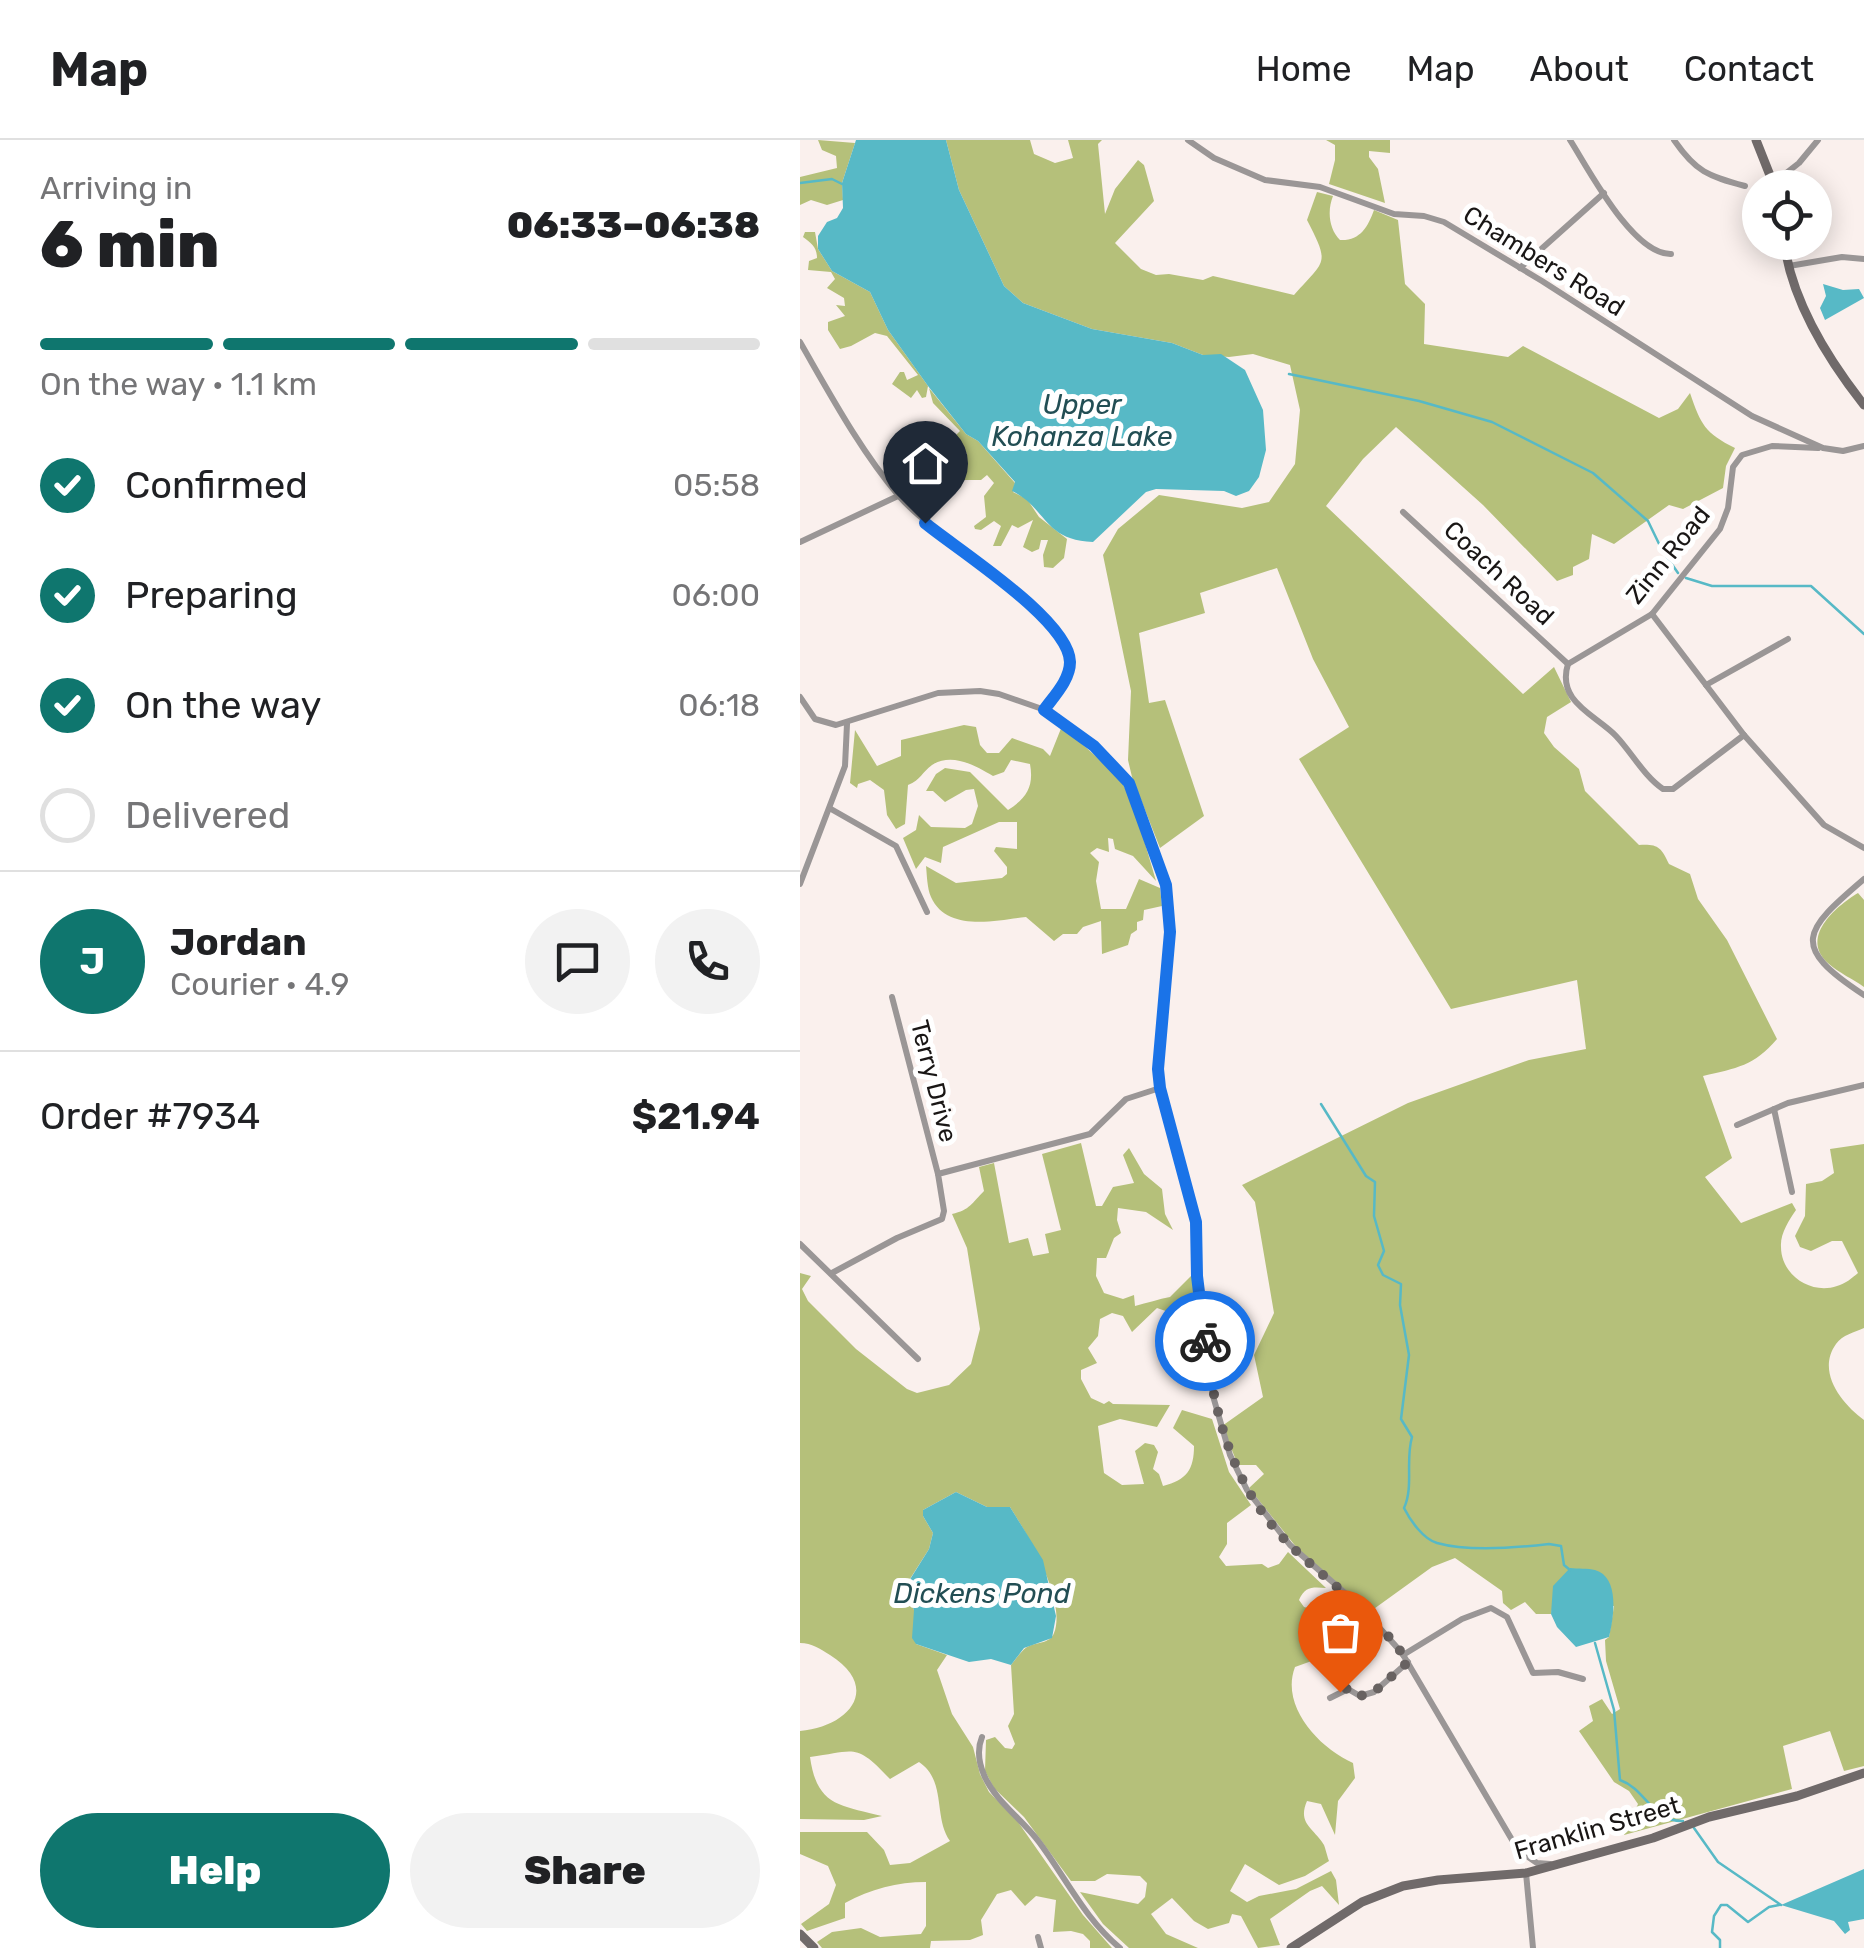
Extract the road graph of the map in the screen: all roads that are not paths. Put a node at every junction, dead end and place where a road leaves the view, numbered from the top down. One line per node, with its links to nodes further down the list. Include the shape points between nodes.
1 (1188, 140): 14 (street, Chambers Road, via 1266,180 1320,187 1394,214 1444,222)
2 (1570, 140): 9 (street)
3 (1674, 140): 8 (street, via 1697,169)
4 (1756, 140): 6 (main road)
5 (1818, 140): 7 (street)
6 (1769, 170)
7 (1792, 170)
8 (1742, 185)
9 (1604, 193): 10 (street, via 1639,240); 14 (street)
10 (1671, 254)
11 (1864, 259): 13 (street, via 1842,256)
12 (1787, 260): 13 (main road)
13 (1788, 266): 16 (main road, via 1801,305)
14 (1520, 268): 18 (street, Chambers Road, via 1752,416)
15 (800, 342): 19 (street)
16 (1864, 404)
17 (1864, 446): 18 (street, Chambers Road)
18 (1823, 448): 22 (street, Zinn Road, via 1772,446 1742,456 1733,467 1720,529)
19 (899, 496): 21 (street); 27 (street, via 1030,603 1063,642 1068,670)
20 (1403, 512): 24 (street, Coach Road)
21 (800, 542)
22 (1652, 614): 24 (street, Zinn Road); 25 (street)
23 (1788, 638): 25 (street)
24 (1568, 664): 29 (street, via 1568,690 1579,705 1663,789 1673,789)
25 (1706, 685): 29 (street)
26 (800, 697): 28 (street, via 825,724)
27 (1044, 710): 28 (street, via 962,690 920,696); 38 (street, via 1120,772 1137,798 1162,872 1170,918)
28 (847, 724): 30 (street, via 848,755)
29 (1744, 735): 31 (street, via 1824,825)
30 (830, 809): 33 (street); 34 (street, via 896,846)
31 (1864, 848)
32 (1864, 879): 35 (street, via 1818,922 1813,946 1832,974)
33 (800, 884)
34 (927, 912)
35 (1864, 995)
36 (892, 997): 41 (street, Terry Drive)
37 (1864, 1086): 39 (street)
38 (1160, 1088): 41 (street, via 1126,1098 1090,1134); 46 (street, via 1196,1222 1213,1396 1238,1476 1290,1545)
39 (1774, 1109): 40 (street); 42 (street)
40 (1737, 1125)
41 (938, 1174): 44 (street, Terry Drive, via 942,1220)
42 (1792, 1192)
43 (800, 1244): 44 (street)
44 (832, 1273): 45 (street)
45 (918, 1359)
46 (1403, 1654): 47 (street); 48 (street, via 1491,1608 1506,1617 1533,1673)
47 (1408, 1662): 49 (street, via 1370,1695 1348,1688); 52 (street, via 1518,1850)
48 (1582, 1679)
49 (1330, 1698)
50 (982, 1737): 58 (street, via 983,1772 993,1792)
51 (1864, 1773): 52 (main road, Franklin Street)
52 (1552, 1864): 53 (main road, Franklin Street)
53 (1526, 1873): 59 (main road, Franklin Street, via 1390,1890); 60 (street)
54 (800, 1934): 56 (main road)
55 (1038, 1937): 57 (street)
56 (814, 1948)
57 (1042, 1948)
58 (1120, 1948)
59 (1292, 1948)
60 (1533, 1948)

